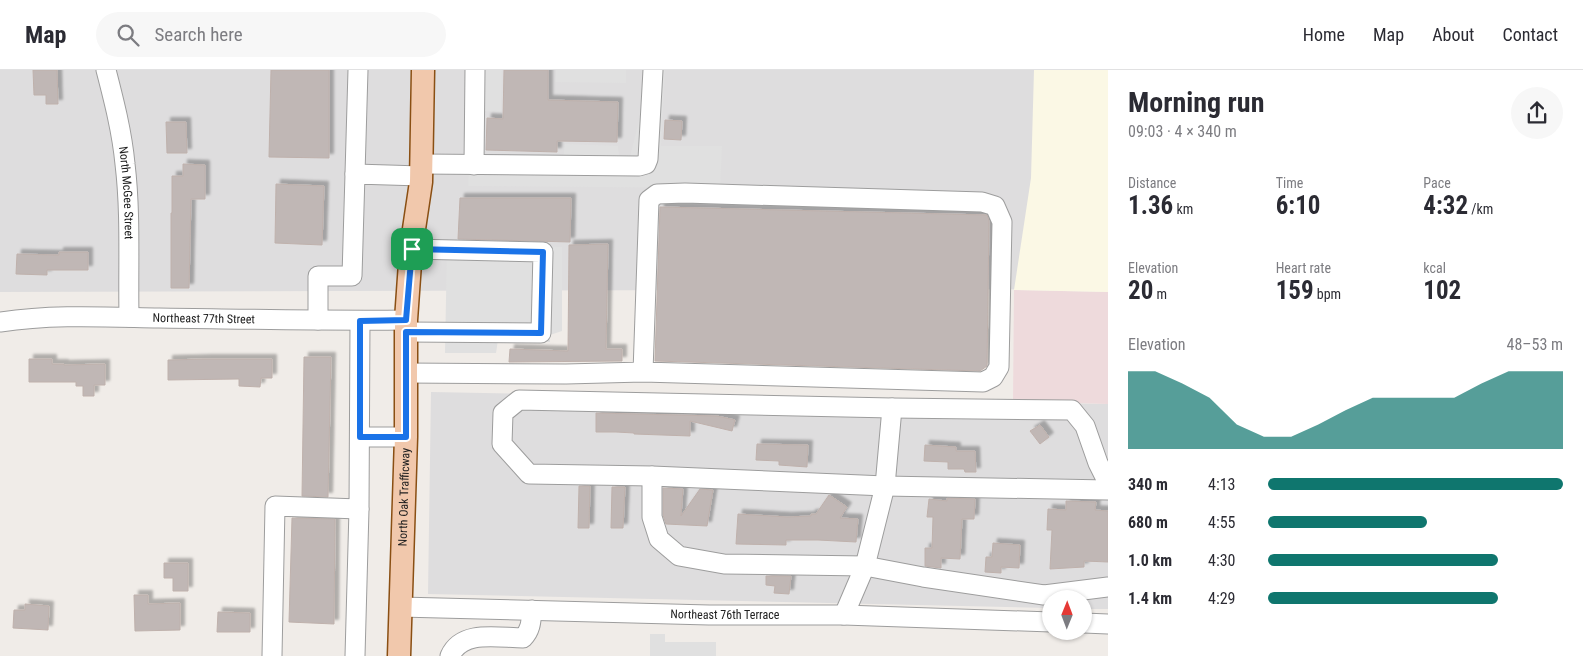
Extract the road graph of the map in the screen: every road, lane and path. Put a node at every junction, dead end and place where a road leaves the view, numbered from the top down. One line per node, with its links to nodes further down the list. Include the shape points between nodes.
1 (106, 70): 10 (street, North McGee Street, via 126,163)
2 (358, 70): 8 (street)
3 (423, 70): 7 (main road, North Oak Trafficway)
4 (475, 70): 6 (street)
5 (653, 70): 6 (street, via 646,164)
6 (474, 165): 7 (street)
7 (421, 170): 8 (street); 9 (main road, North Oak Trafficway)
8 (355, 174): 11 (street, via 352,276 318,276)
9 (412, 249): 14 (main road, North Oak Trafficway); 14 (street, Northeast 77th Street, via 543,252 541,333)
10 (129, 317): 11 (street, Northeast 77th Street); 13 (street, Northeast 77th Street, via 58,316)
11 (318, 320): 12 (street, Northeast 77th Street)
12 (360, 321): 14 (street, Northeast 77th Street); 18 (street)
13 (0, 322)
14 (406, 326): 16 (main road, North Oak Trafficway)
15 (643, 372): 15 (street, via 983,382 993,377 999,367 1002,222 995,206 982,202 657,194 649,200); 16 (street)
16 (405, 373): 19 (main road, North Oak Trafficway)
17 (892, 408): 20 (street, via 519,400 503,413 502,444 529,474); 21 (street, via 1072,410 1085,426); 22 (street)
18 (360, 437): 19 (street); 24 (street)
19 (406, 437): 27 (main road, North Oak Trafficway)
20 (652, 476): 22 (street); 25 (street, via 652,517 659,539 679,556 724,564)
21 (1108, 483)
22 (885, 486): 23 (street); 25 (street)
23 (1108, 490)
24 (360, 509): 33 (street, via 275,506); 34 (street)
25 (865, 566): 26 (street, via 1044,596); 29 (street)
26 (1108, 587)
27 (400, 607): 28 (street, Northeast 76th Terrace); 35 (main road, North Oak Trafficway)
28 (532, 610): 29 (street, Northeast 76th Terrace); 36 (street, via 528,634 523,638 473,637 459,643)
29 (844, 615): 30 (street, Northeast 76th Terrace)
30 (1042, 622)
31 (1092, 623): 32 (street)
32 (1108, 624)
33 (272, 656)
34 (355, 656)
35 (399, 656)
36 (450, 656)

